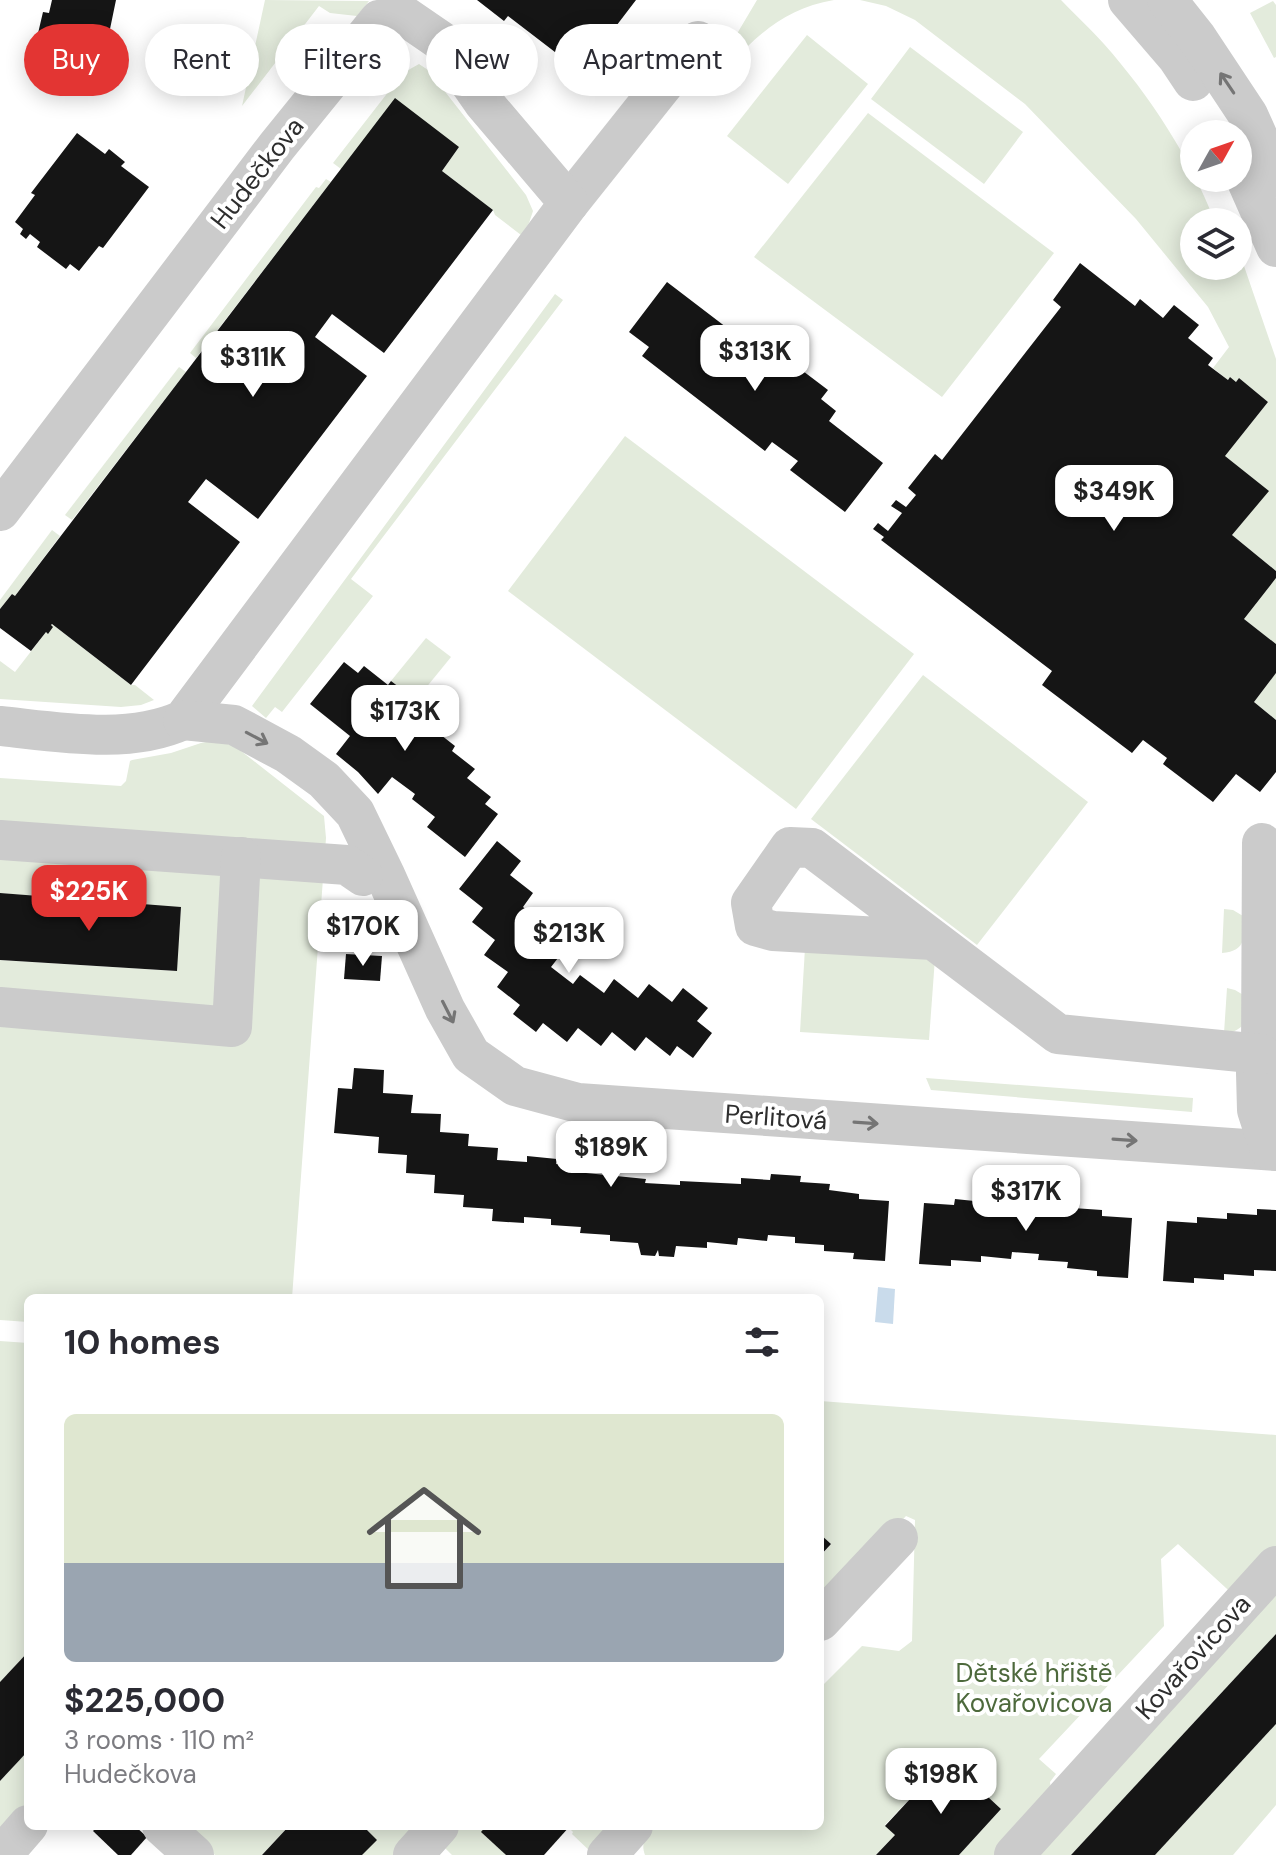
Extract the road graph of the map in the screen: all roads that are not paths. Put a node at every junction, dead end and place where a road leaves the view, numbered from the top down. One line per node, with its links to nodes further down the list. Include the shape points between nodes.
1 (1128, 0): 5 (street, via 1177,57)
2 (1167, 0): 6 (street, one-way to 2, via 1248,115)
3 (412, 8): 8 (street, Hudečkova); 10 (street, Hudečkova, via 379,20)
4 (655, 96): 8 (street)
5 (1219, 120)
6 (1276, 177)
7 (1252, 192): 9 (street)
8 (569, 203): 11 (street)
9 (1276, 247)
10 (0, 511)
11 (183, 720): 12 (street, via 151,732 115,735); 20 (street, Perlitová, one-way to 20, via 234,725 288,754 324,780 355,813 471,1055 515,1086 578,1103)
12 (0, 726)
13 (0, 840): 15 (street)
14 (1262, 843): 19 (street)
15 (241, 857): 16 (street, via 347,865); 18 (street, via 232,1027)
16 (363, 876)
17 (933, 940): 19 (street, via 1058,1034)
18 (0, 1007)
19 (1261, 1054): 20 (street, via 1257,1110)
20 (1273, 1150)
21 (898, 1538): 23 (street)
22 (1276, 1566): 32 (street, Kovařovicova)
23 (824, 1617)
24 (24, 1830): 28 (street)
25 (166, 1830): 29 (street)
26 (435, 1830): 30 (street)
27 (629, 1830): 31 (street)
28 (2, 1855)
29 (194, 1855)
30 (413, 1855)
31 (607, 1855)
32 (1014, 1855)

